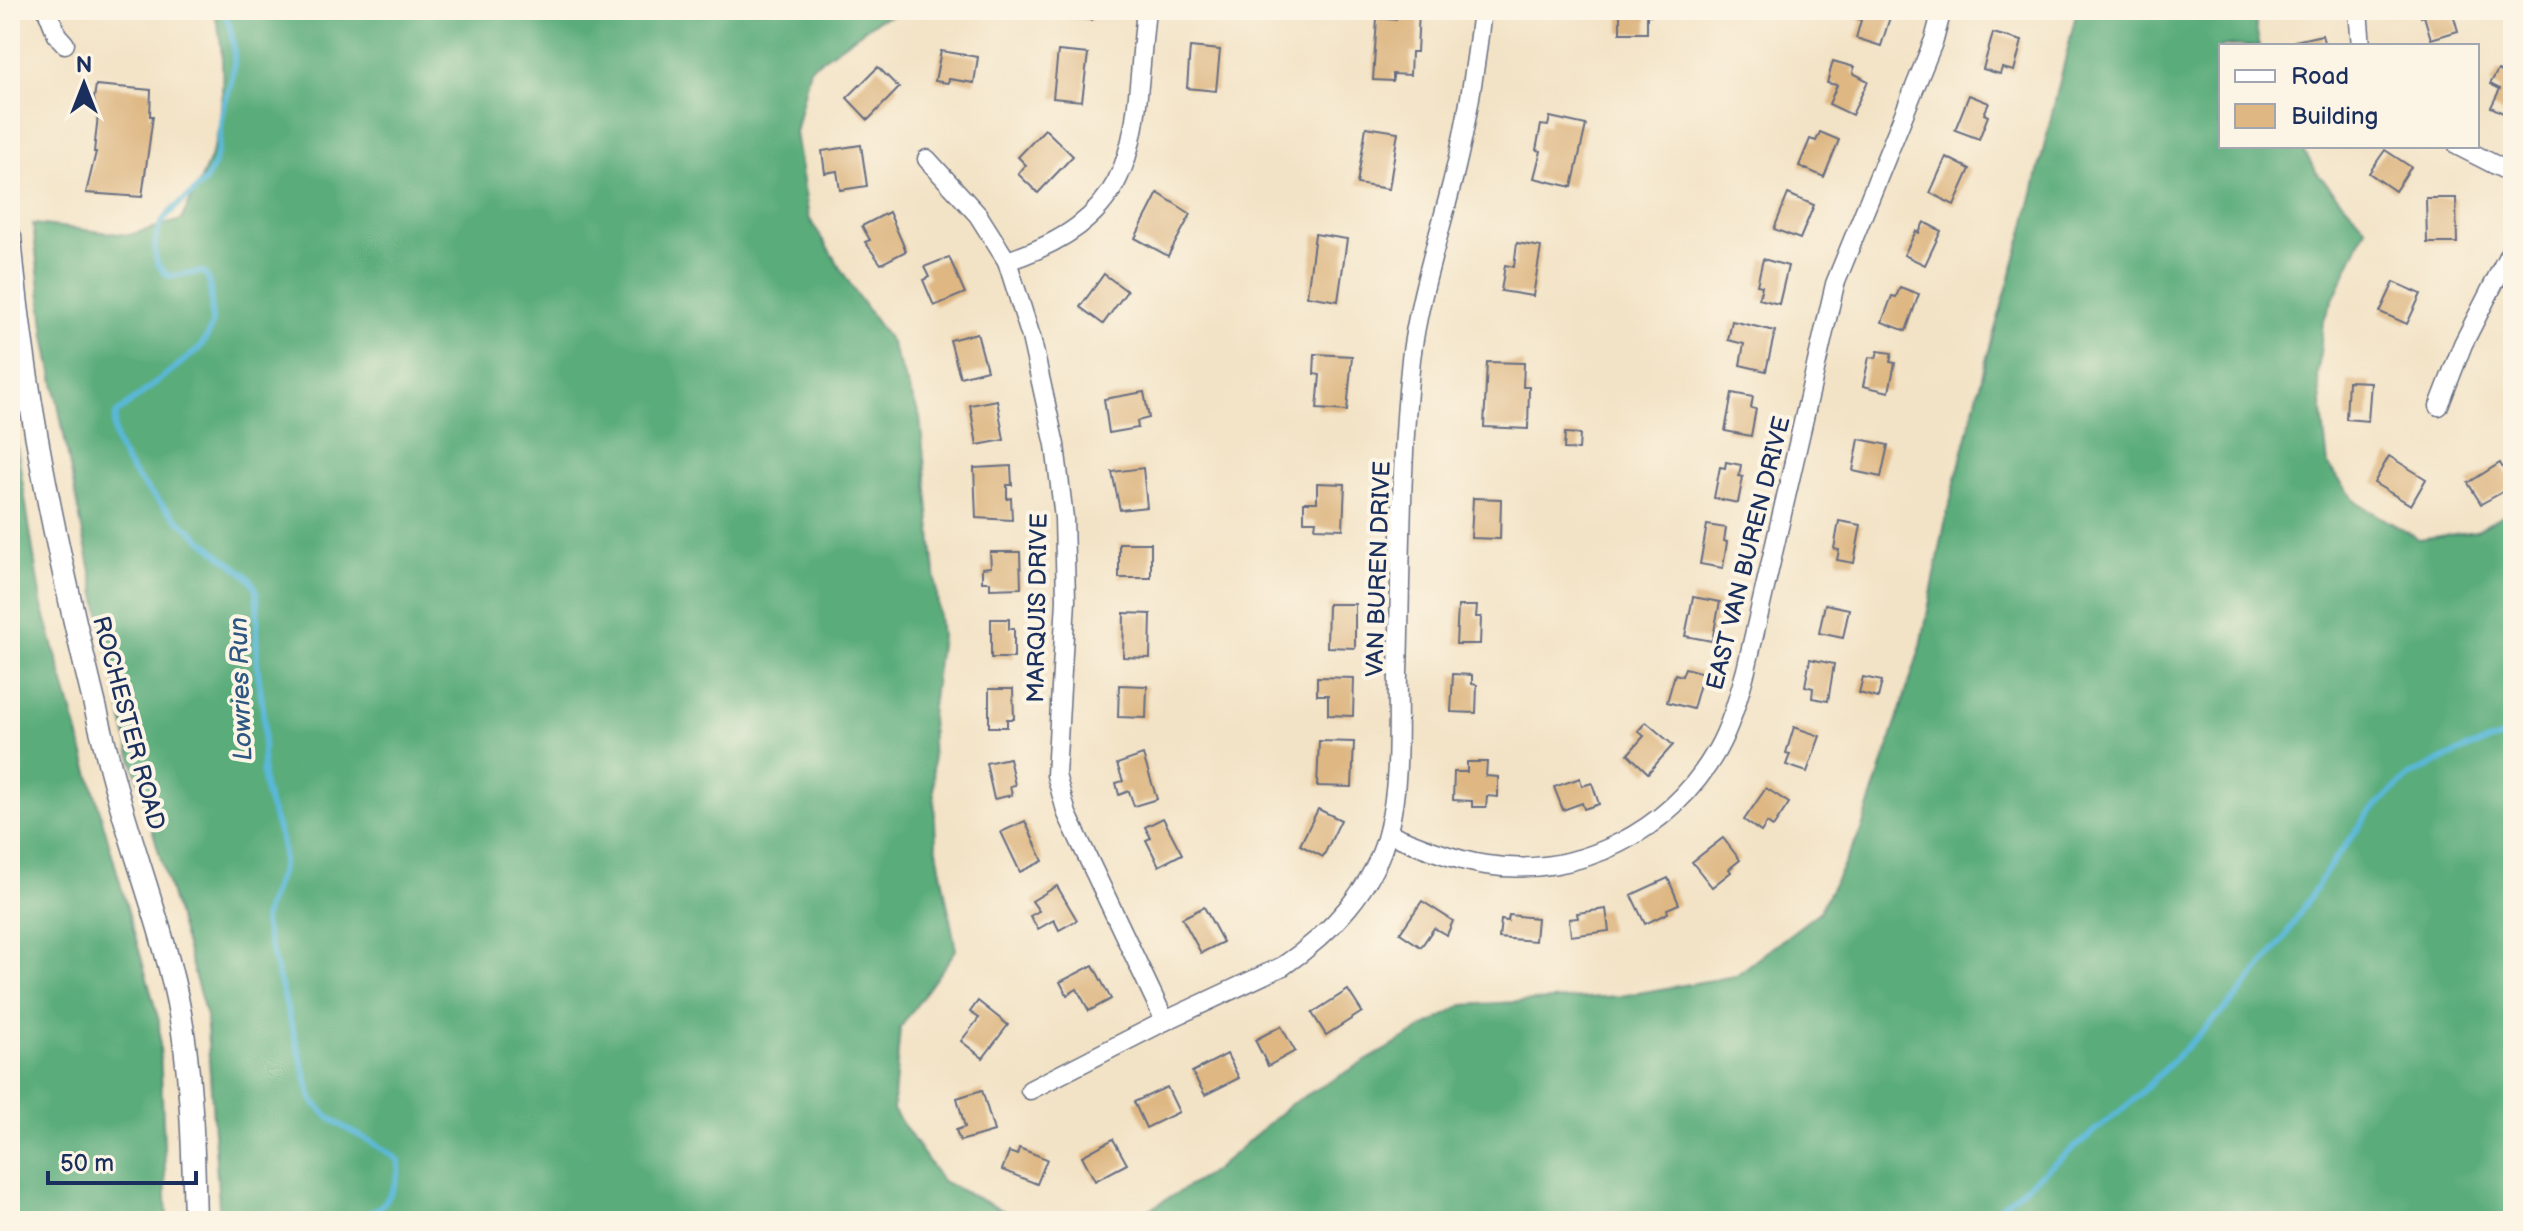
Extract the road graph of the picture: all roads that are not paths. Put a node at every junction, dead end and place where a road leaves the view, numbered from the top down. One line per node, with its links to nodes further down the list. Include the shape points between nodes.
1 (47, 10): 6 (street)
2 (1146, 10): 13 (street, via 1131,144 1117,183 1075,230)
3 (1482, 10): 15 (street, VAN BUREN DRIVE, via 1456,168 1432,253 1412,358 1396,770)
4 (1942, 10): 15 (street, EAST VAN BUREN DRIVE, via 1835,284 1746,670 1727,729 1703,771 1651,824 1606,850 1560,863 1484,865)
5 (2358, 10): 7 (street)
6 (65, 44)
7 (2361, 44)
8 (2462, 148): 10 (street)
9 (927, 159): 13 (street, MARQUIS DRIVE, via 978,215)
10 (2513, 174)
11 (10, 237): 18 (street, ROCHESTER ROAD, via 35,429 68,594 177,1001 189,1076)
12 (2513, 246): 14 (street, via 2463,344)
13 (1007, 261): 16 (street, MARQUIS DRIVE, via 1031,337 1060,481 1066,569 1056,775 1079,842)
14 (2439, 406)
15 (1388, 833): 16 (street, VAN BUREN DRIVE, via 1348,909 1316,943 1283,966)
16 (1165, 1021): 17 (street)
17 (1030, 1090)
18 (195, 1221)

